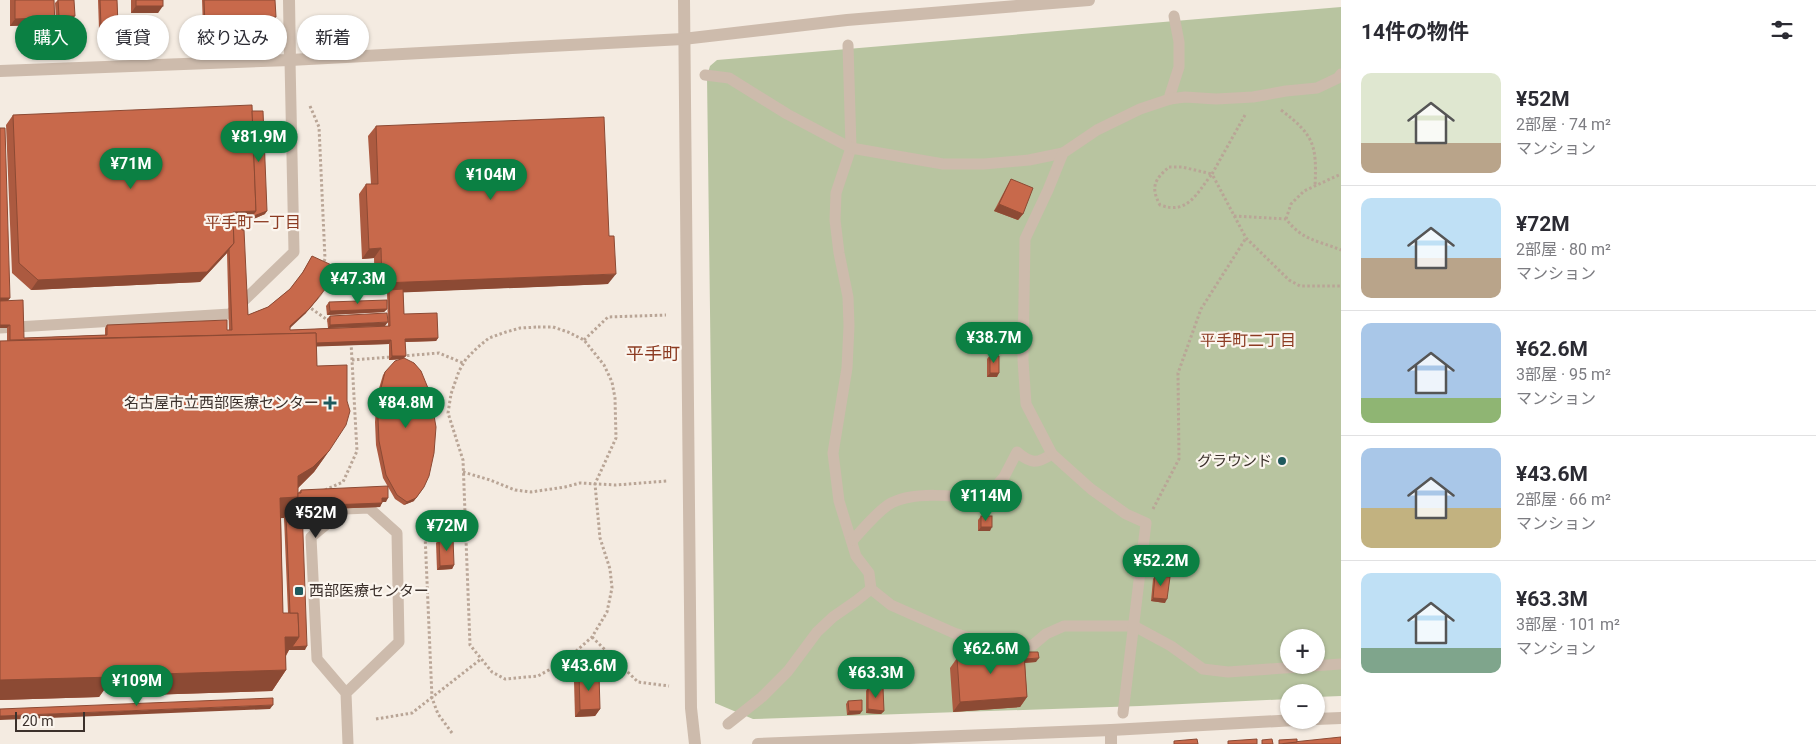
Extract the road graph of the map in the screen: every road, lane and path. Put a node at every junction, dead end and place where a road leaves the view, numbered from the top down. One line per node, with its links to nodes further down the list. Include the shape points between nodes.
1 (289, 0): 7 (street)
2 (684, 0): 5 (street)
3 (1089, 0): 5 (street, via 847,20)
4 (1174, 16): 13 (lane, via 1179,67)
5 (683, 39): 7 (street); 59 (street, via 691,708)
6 (848, 45): 15 (lane)
7 (290, 60): 8 (street); 29 (lane, via 294,252 230,314)
8 (0, 71)
9 (1341, 74): 11 (lane, via 1317,88)
10 (705, 75): 15 (lane, via 729,78)
11 (1265, 95): 12 (lane); 19 (path, via 1309,136 1316,162)
12 (1246, 98): 13 (lane); 17 (path, via 1246,114)
13 (1170, 99): 16 (lane, via 1097,130)
14 (310, 106): 24 (path, via 319,127 325,259)
15 (851, 148): 16 (lane, via 943,164 1029,160); 41 (lane, via 836,193 835,220 850,326 847,368 833,453 839,501)
16 (1063, 152): 34 (lane, via 1025,239 1022,360 1026,404)
17 (1212, 174): 17 (path, via 1170,167 1160,175 1155,195 1160,205 1171,208 1185,206); 20 (path)
18 (1341, 174): 19 (path)
19 (1315, 186): 21 (path, via 1296,197)
20 (1234, 216): 21 (path); 22 (path)
21 (1286, 219): 23 (path, via 1304,237)
22 (1246, 238): 25 (path, via 1284,276 1300,286); 40 (path, via 1201,309 1178,373 1179,459)
23 (1341, 250)
24 (322, 267)
25 (1341, 286)
26 (312, 299): 28 (path, via 309,307)
27 (666, 315): 31 (path, via 608,317)
28 (330, 322)
29 (0, 328)
30 (350, 337): 32 (path)
31 (584, 340): 33 (path, via 553,327 520,328 489,338); 37 (path, via 604,365 615,398 616,438)
32 (352, 360): 33 (path, via 439,353); 38 (path, via 357,451 343,482)
33 (464, 363): 35 (path, via 451,394 448,413)
34 (1052, 454): 40 (lane, via 1091,489 1126,514); 41 (lane, via 1033,462 1017,452 1004,477 984,500 918,496 890,504)
35 (464, 472): 37 (path, via 515,490 531,492 580,483); 39 (path)
36 (668, 481): 37 (path)
37 (595, 484): 44 (path, via 600,538 612,588 607,612)
38 (318, 493)
39 (465, 520): 45 (path, via 470,645); 49 (path, via 425,534)
40 (1146, 523): 43 (lane)
41 (853, 540): 42 (lane, via 856,556 869,573)
42 (871, 589): 43 (lane, via 891,605 988,644 1033,645 1046,634 1064,626); 55 (lane, via 832,617 788,671)
43 (1134, 626): 46 (lane, via 1171,646 1203,669 1228,672); 50 (lane)
44 (592, 637): 45 (path, via 566,661 538,676 505,679 492,672); 47 (path, via 638,682)
45 (481, 659): 49 (path)
46 (1341, 664)
47 (669, 686)
48 (346, 694): 48 (lane, via 317,659 311,537 345,509 369,508 397,533 399,642); 58 (lane)
49 (432, 698): 52 (path, via 412,713); 57 (path, via 438,714)
50 (1123, 712)
51 (1341, 718): 53 (street)
52 (376, 719)
53 (1325, 719)
54 (1280, 721): 56 (street)
55 (728, 724)
56 (1112, 730): 60 (street); 61 (street)
57 (452, 733)
58 (348, 744)
59 (695, 744)
60 (758, 744)
61 (1112, 744)

